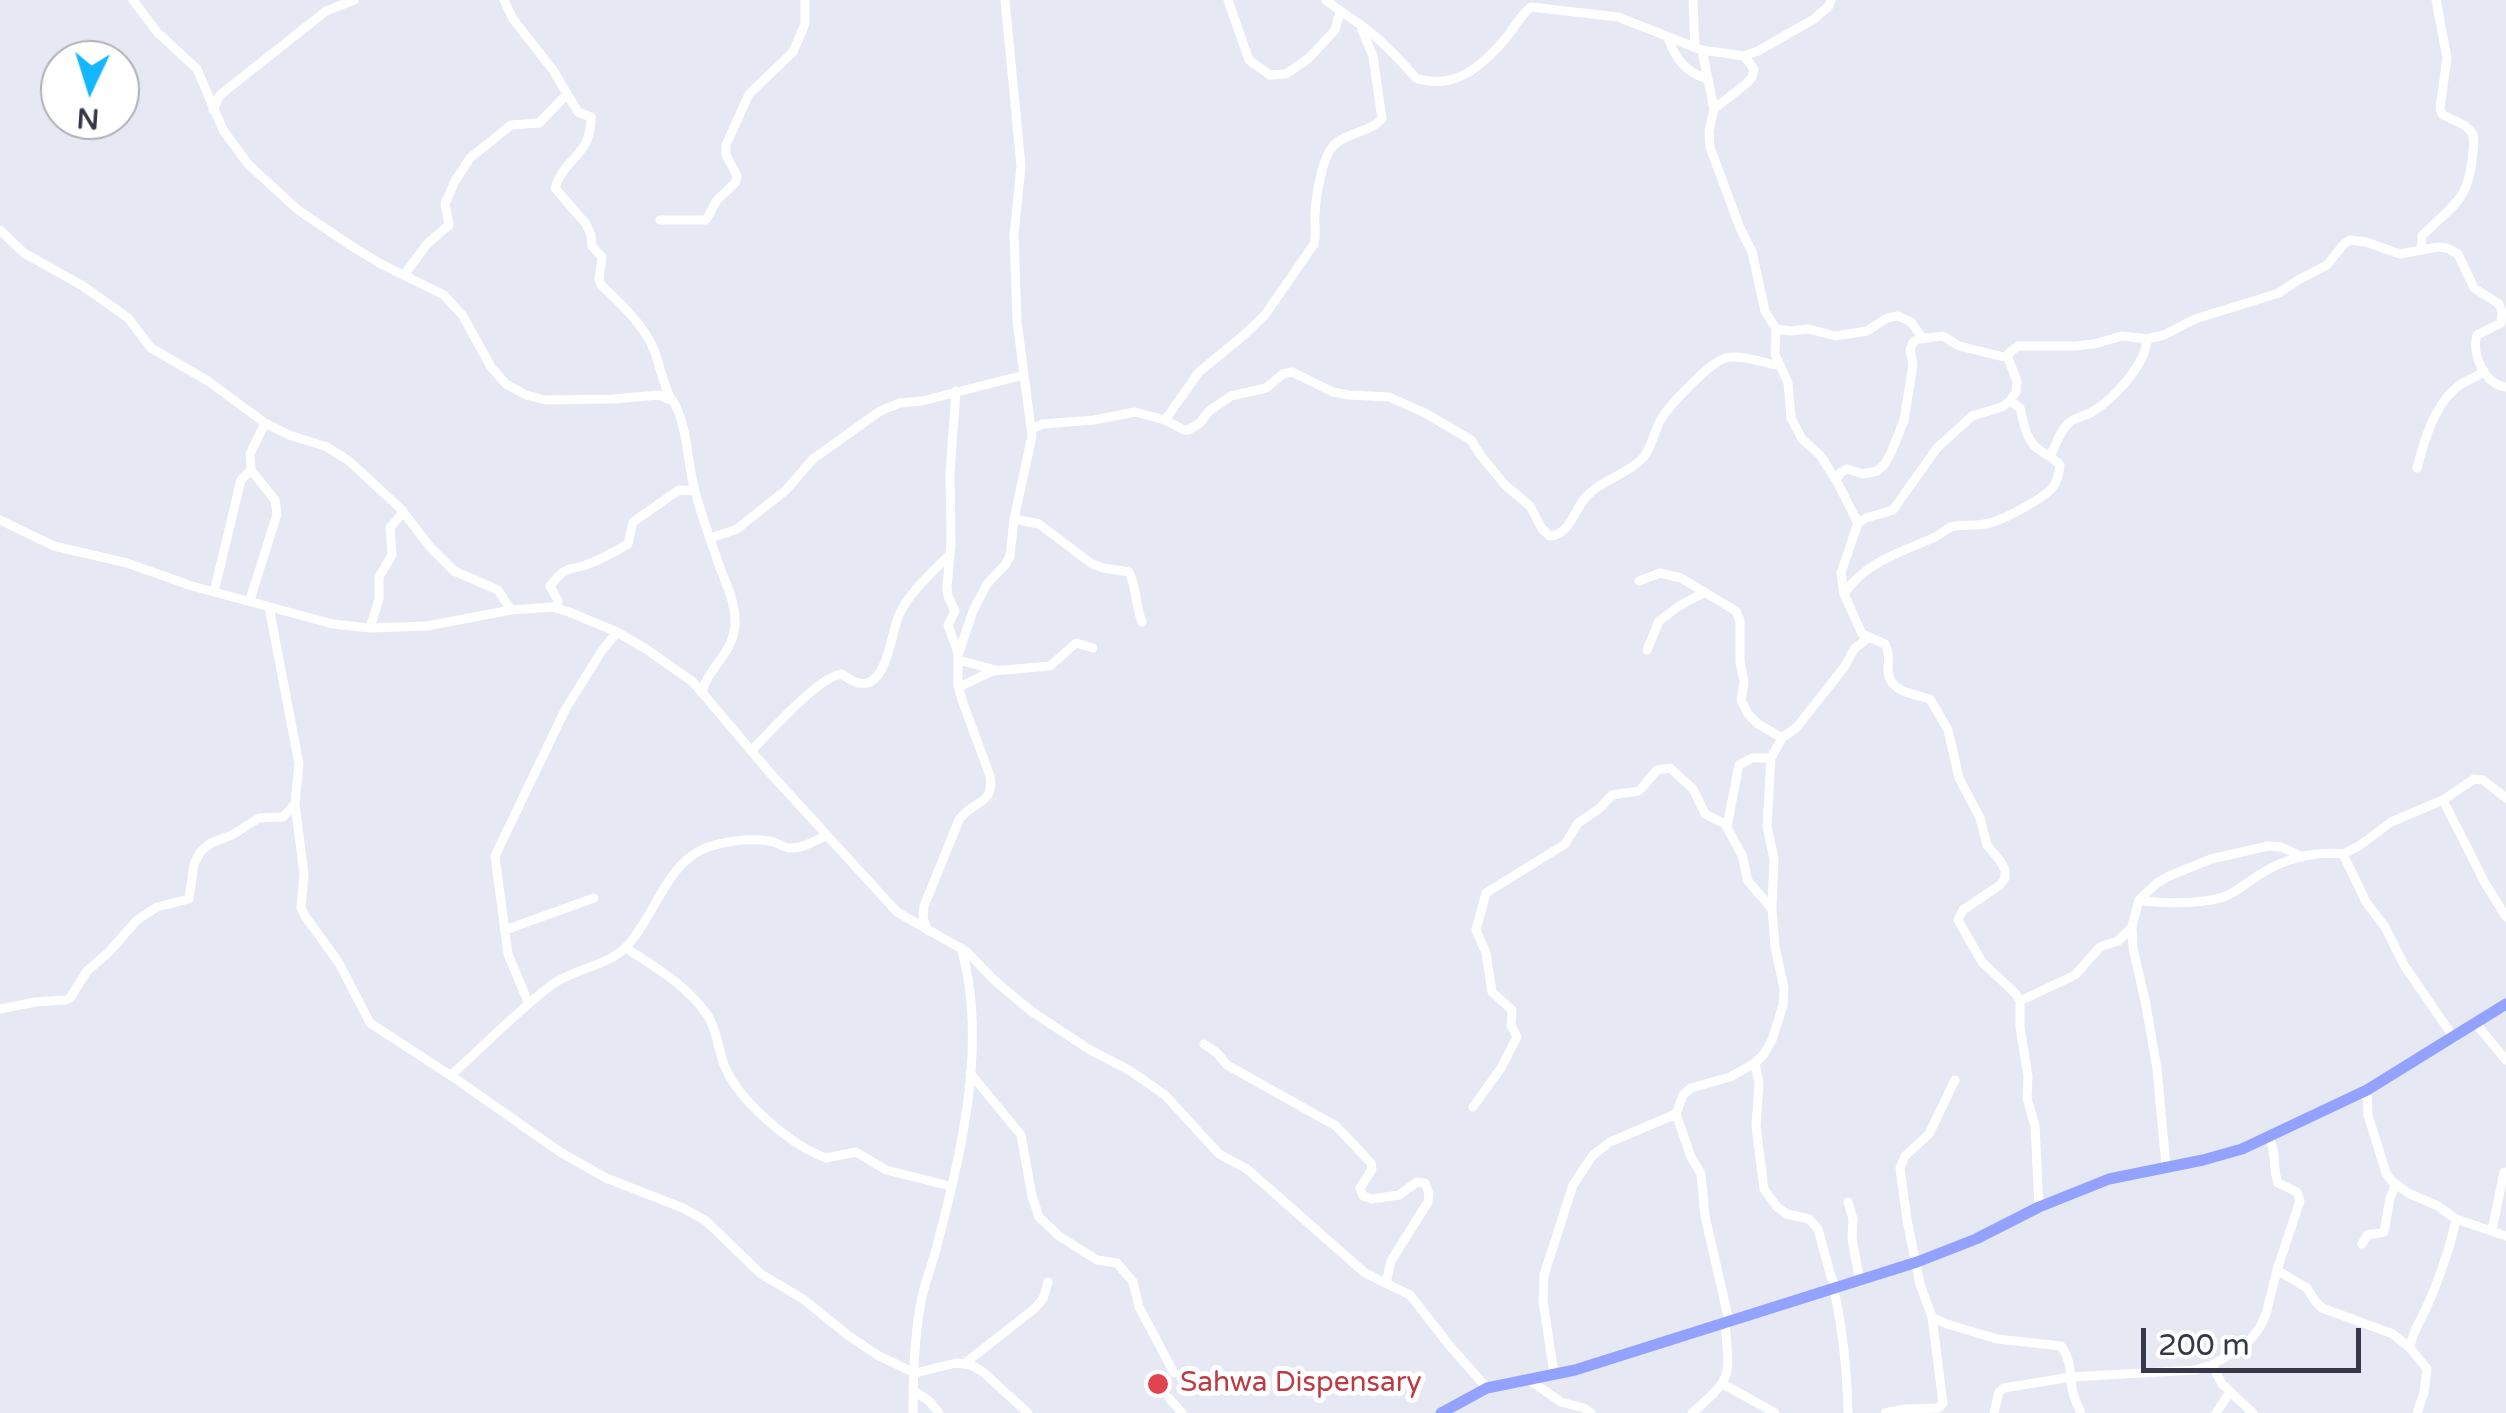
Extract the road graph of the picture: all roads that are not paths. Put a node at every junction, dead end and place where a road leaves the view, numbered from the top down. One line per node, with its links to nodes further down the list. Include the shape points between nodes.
1 (133, 0): 19 (street, via 196,68)
2 (354, 0): 19 (street, via 326,10 220,95)
3 (504, 0): 17 (street)
4 (805, 0): 20 (street, via 794,52 749,94 726,145 735,183 706,220)
5 (1006, 0): 30 (street, via 1021,166 1014,235)
6 (1228, 0): 11 (street, via 1249,60 1270,75 1286,74 1309,58 1335,30)
7 (1326, 0): 11 (street)
8 (1693, 0): 14 (street)
9 (1830, 0): 15 (street, via 1814,19)
10 (2436, 0): 22 (street, via 2447,58 2442,114 2473,133 2474,148 2463,197 2422,236)
11 (1340, 12): 12 (street)
12 (1358, 23): 13 (street, via 1424,81 1469,74 1530,7 1618,17); 35 (street, via 1373,56 1382,119 1331,148 1319,184 1314,244 1265,315 1200,372)
13 (1668, 38): 14 (street); 16 (street, via 1692,74)
14 (1699, 49): 15 (street); 16 (street)
15 (1744, 56): 18 (street, via 1754,68 1752,77)
16 (1707, 80): 18 (street)
17 (568, 94): 23 (street, via 538,123 511,125 470,158 445,204 448,225); 33 (street, via 591,125 587,145 555,188 590,230 602,257 601,284 646,334)
18 (1714, 109): 24 (street, via 1710,147)
19 (214, 110): 23 (street, via 235,148 290,203)
20 (660, 220)
21 (0, 230): 36 (street, via 128,318 151,348)
22 (2421, 249): 26 (street, via 2400,254 2350,240 2327,264 2279,293); 29 (street, via 2458,254 2474,288 2499,304 2501,323 2475,340)
23 (404, 275): 33 (street, via 456,306 497,375 517,390 545,400)
24 (1776, 329): 25 (street, via 1835,336 1898,316); 28 (street)
25 (1923, 339): 27 (street, via 1943,336); 41 (street, via 1911,346 1904,420 1884,466 1871,474 1844,470)
26 (2147, 339): 27 (street, via 2018,346); 38 (street, via 2144,358 2118,391 2068,423)
27 (2008, 358): 34 (street, via 2017,381)
28 (1780, 366): 35 (street, via 1732,357 1719,361 1675,400 1643,458 1592,490 1557,536 1542,529 1471,440 1386,396 1332,392 1287,372 1266,388 1230,396 1188,430); 41 (street, via 1794,427)
29 (2484, 370): 31 (street); 39 (street, via 2443,403)
30 (1024, 375): 32 (street); 37 (street)
31 (2506, 387)
32 (956, 392): 47 (street, via 871,416 738,529); 48 (street)
33 (670, 397): 42 (street)
34 (2010, 402): 38 (street, via 2020,408 2029,439); 46 (street, via 1972,416 1937,448 1893,510)
35 (1165, 420): 37 (street, via 1130,412)
36 (264, 424): 40 (street, via 250,454); 43 (street, via 327,447)
37 (1032, 428): 45 (street)
38 (2050, 456): 52 (street, via 2060,470 2041,497 1994,522 1951,526 1881,560)
39 (2418, 468)
40 (252, 470): 50 (street, via 240,480); 53 (street, via 275,500 277,514)
41 (1836, 480): 46 (street)
42 (695, 491): 47 (street); 55 (street, via 679,490 633,522 628,544 563,571 550,586)
43 (403, 512): 56 (street, via 454,571 498,590); 58 (street, via 390,528 392,555 379,577)
44 (0, 520): 50 (street, via 46,543)
45 (1014, 520): 57 (street, via 1039,524 1092,564 1129,572); 63 (street, via 1010,556 973,611)
46 (1858, 523): 52 (street, via 1841,574)
47 (711, 538): 66 (street, via 732,594 735,626)
48 (950, 554): 63 (street, via 947,592 955,611 948,625); 68 (street, via 900,613 878,675 858,682 832,676)
49 (1639, 581): 51 (street, via 1669,574)
50 (214, 592): 53 (street)
51 (1705, 592): 62 (street, via 1660,620); 67 (street, via 1738,615 1744,708)
52 (1844, 594): 60 (street)
53 (250, 600): 54 (street)
54 (269, 607): 58 (street); 72 (street, via 299,764)
55 (556, 608): 56 (street); 59 (street)
56 (511, 610): 58 (street, via 427,626)
57 (1142, 622)
58 (370, 628)
59 (617, 632): 66 (street); 82 (street, via 565,710 495,856)
60 (1868, 638): 67 (street); 87 (street, via 1885,644 1895,686 1930,699 1948,730 1958,778 1987,846 2005,870 2000,885 1962,910 1958,920 1982,962)
61 (1094, 648): 64 (street, via 1076,643 1050,666)
62 (1648, 650)
63 (958, 658): 64 (street); 65 (street)
64 (999, 671): 65 (street)
65 (959, 687): 83 (street, via 991,790 963,813 924,906)
66 (702, 692): 68 (street)
67 (1782, 738): 69 (street)
68 (751, 751): 74 (street)
69 (1771, 758): 73 (street, via 1739,764); 79 (street)
70 (2506, 798): 71 (street, via 2474,779)
71 (2442, 800): 75 (street); 80 (street)
72 (295, 804): 89 (street, via 283,817 259,818 201,851 189,899 137,920 70,998); 96 (street, via 305,916 367,1020)
73 (1727, 827): 79 (street, via 1748,881); 99 (street, via 1705,814 1694,789 1663,768 1640,791 1612,795 1578,823 1566,844 1486,893 1476,930 1492,992 1512,1010 1516,1037)
74 (826, 836): 83 (street, via 897,912); 85 (street, via 792,848 745,840 705,848 676,873)
75 (2342, 854): 76 (street); 91 (street)
76 (2303, 857): 78 (street, via 2214,900); 78 (street, via 2268,846 2210,859 2169,876)
77 (594, 898): 82 (street)
78 (2139, 900): 81 (street)
79 (1772, 910): 94 (street, via 1783,1005 1772,1040)
80 (2506, 918)
81 (2132, 926): 87 (street, via 2076,974); 102 (street)
82 (504, 930): 86 (street)
83 (928, 930): 84 (street)
84 (960, 947): 95 (street, via 970,984); 116 (street, via 1031,1011 1166,1095 1210,1146 1247,1169 1365,1273)
85 (626, 948): 86 (street); 105 (street, via 670,976 699,1006 729,1075 786,1136 826,1158 856,1152 886,1170)
86 (528, 1002): 96 (street)
87 (2020, 1002): 107 (street)
88 (2506, 1004): 90 (main road)
89 (0, 1009)
90 (2476, 1024): 91 (main road); 93 (street)
91 (2454, 1038): 98 (main road)
92 (1204, 1044): 116 (street, via 1230,1067 1341,1131 1371,1163 1360,1188 1366,1198 1399,1195 1424,1183 1428,1202 1391,1261)
93 (2506, 1060)
94 (1755, 1063): 100 (street, via 1691,1088); 117 (street, via 1764,1189 1777,1208 1818,1228)
95 (970, 1073): 105 (street); 124 (street, via 1021,1135 1039,1217 1097,1260 1117,1263 1134,1282 1139,1307)
96 (451, 1075): 123 (street, via 560,1152 697,1215 760,1274 879,1356)
97 (1955, 1080): 112 (street, via 1930,1134 1900,1168)
98 (2367, 1090): 101 (main road); 104 (street, via 2368,1115)
99 (1473, 1107)
100 (1676, 1114): 119 (street, via 1700,1174); 125 (street, via 1610,1142 1573,1185 1544,1275)
101 (2269, 1138): 102 (main road); 113 (street, via 2275,1176 2300,1201)
102 (2166, 1166): 107 (main road, via 2109,1179)
103 (2504, 1172): 109 (street)
104 (2396, 1184): 108 (street); 111 (street, via 2385,1230 2367,1235)
105 (950, 1186): 123 (street, via 922,1297)
106 (1848, 1202): 115 (street)
107 (2039, 1207): 112 (main road)
108 (2456, 1219): 109 (street); 120 (street)
109 (2492, 1230): 110 (street)
110 (2506, 1236)
111 (2362, 1244)
112 (1918, 1262): 115 (main road); 118 (street)
113 (2277, 1270): 120 (street, via 2308,1288 2322,1308 2393,1334); 122 (street, via 2255,1335)
114 (1048, 1282): 121 (street, via 1034,1310)
115 (1860, 1282): 117 (main road)
116 (1386, 1283): 129 (street, via 1410,1295)
117 (1836, 1290): 119 (main road); 141 (street)
118 (1932, 1317): 126 (street, via 1998,1339 2061,1346); 142 (street, via 1943,1403)
119 (1727, 1321): 125 (main road); 128 (street)
120 (2410, 1348): 147 (street, via 2428,1369)
121 (964, 1364): 123 (street); 135 (street, via 983,1372)
122 (2212, 1365): 126 (street); 131 (street)
123 (915, 1373): 130 (street)
124 (1174, 1373)
125 (1554, 1374): 127 (main road)
126 (2072, 1377): 143 (street, via 2004,1388); 144 (street)
127 (1528, 1379): 129 (main road); 138 (street)
128 (1723, 1384): 139 (street); 140 (street)
129 (1487, 1388): 137 (main road)
130 (913, 1390): 133 (street); 134 (street)
131 (2230, 1392): 145 (street); 146 (street)
132 (1169, 1398): 136 (street)
133 (913, 1413)
134 (939, 1413)
135 (1028, 1413)
136 (1182, 1413)
137 (1442, 1413)
138 (1591, 1413)
139 (1692, 1413)
140 (1774, 1413)
141 (1848, 1413)
142 (1885, 1413)
143 (1994, 1413)
144 (2081, 1413)
145 (2216, 1413)
146 (2253, 1413)
147 (2417, 1413)

